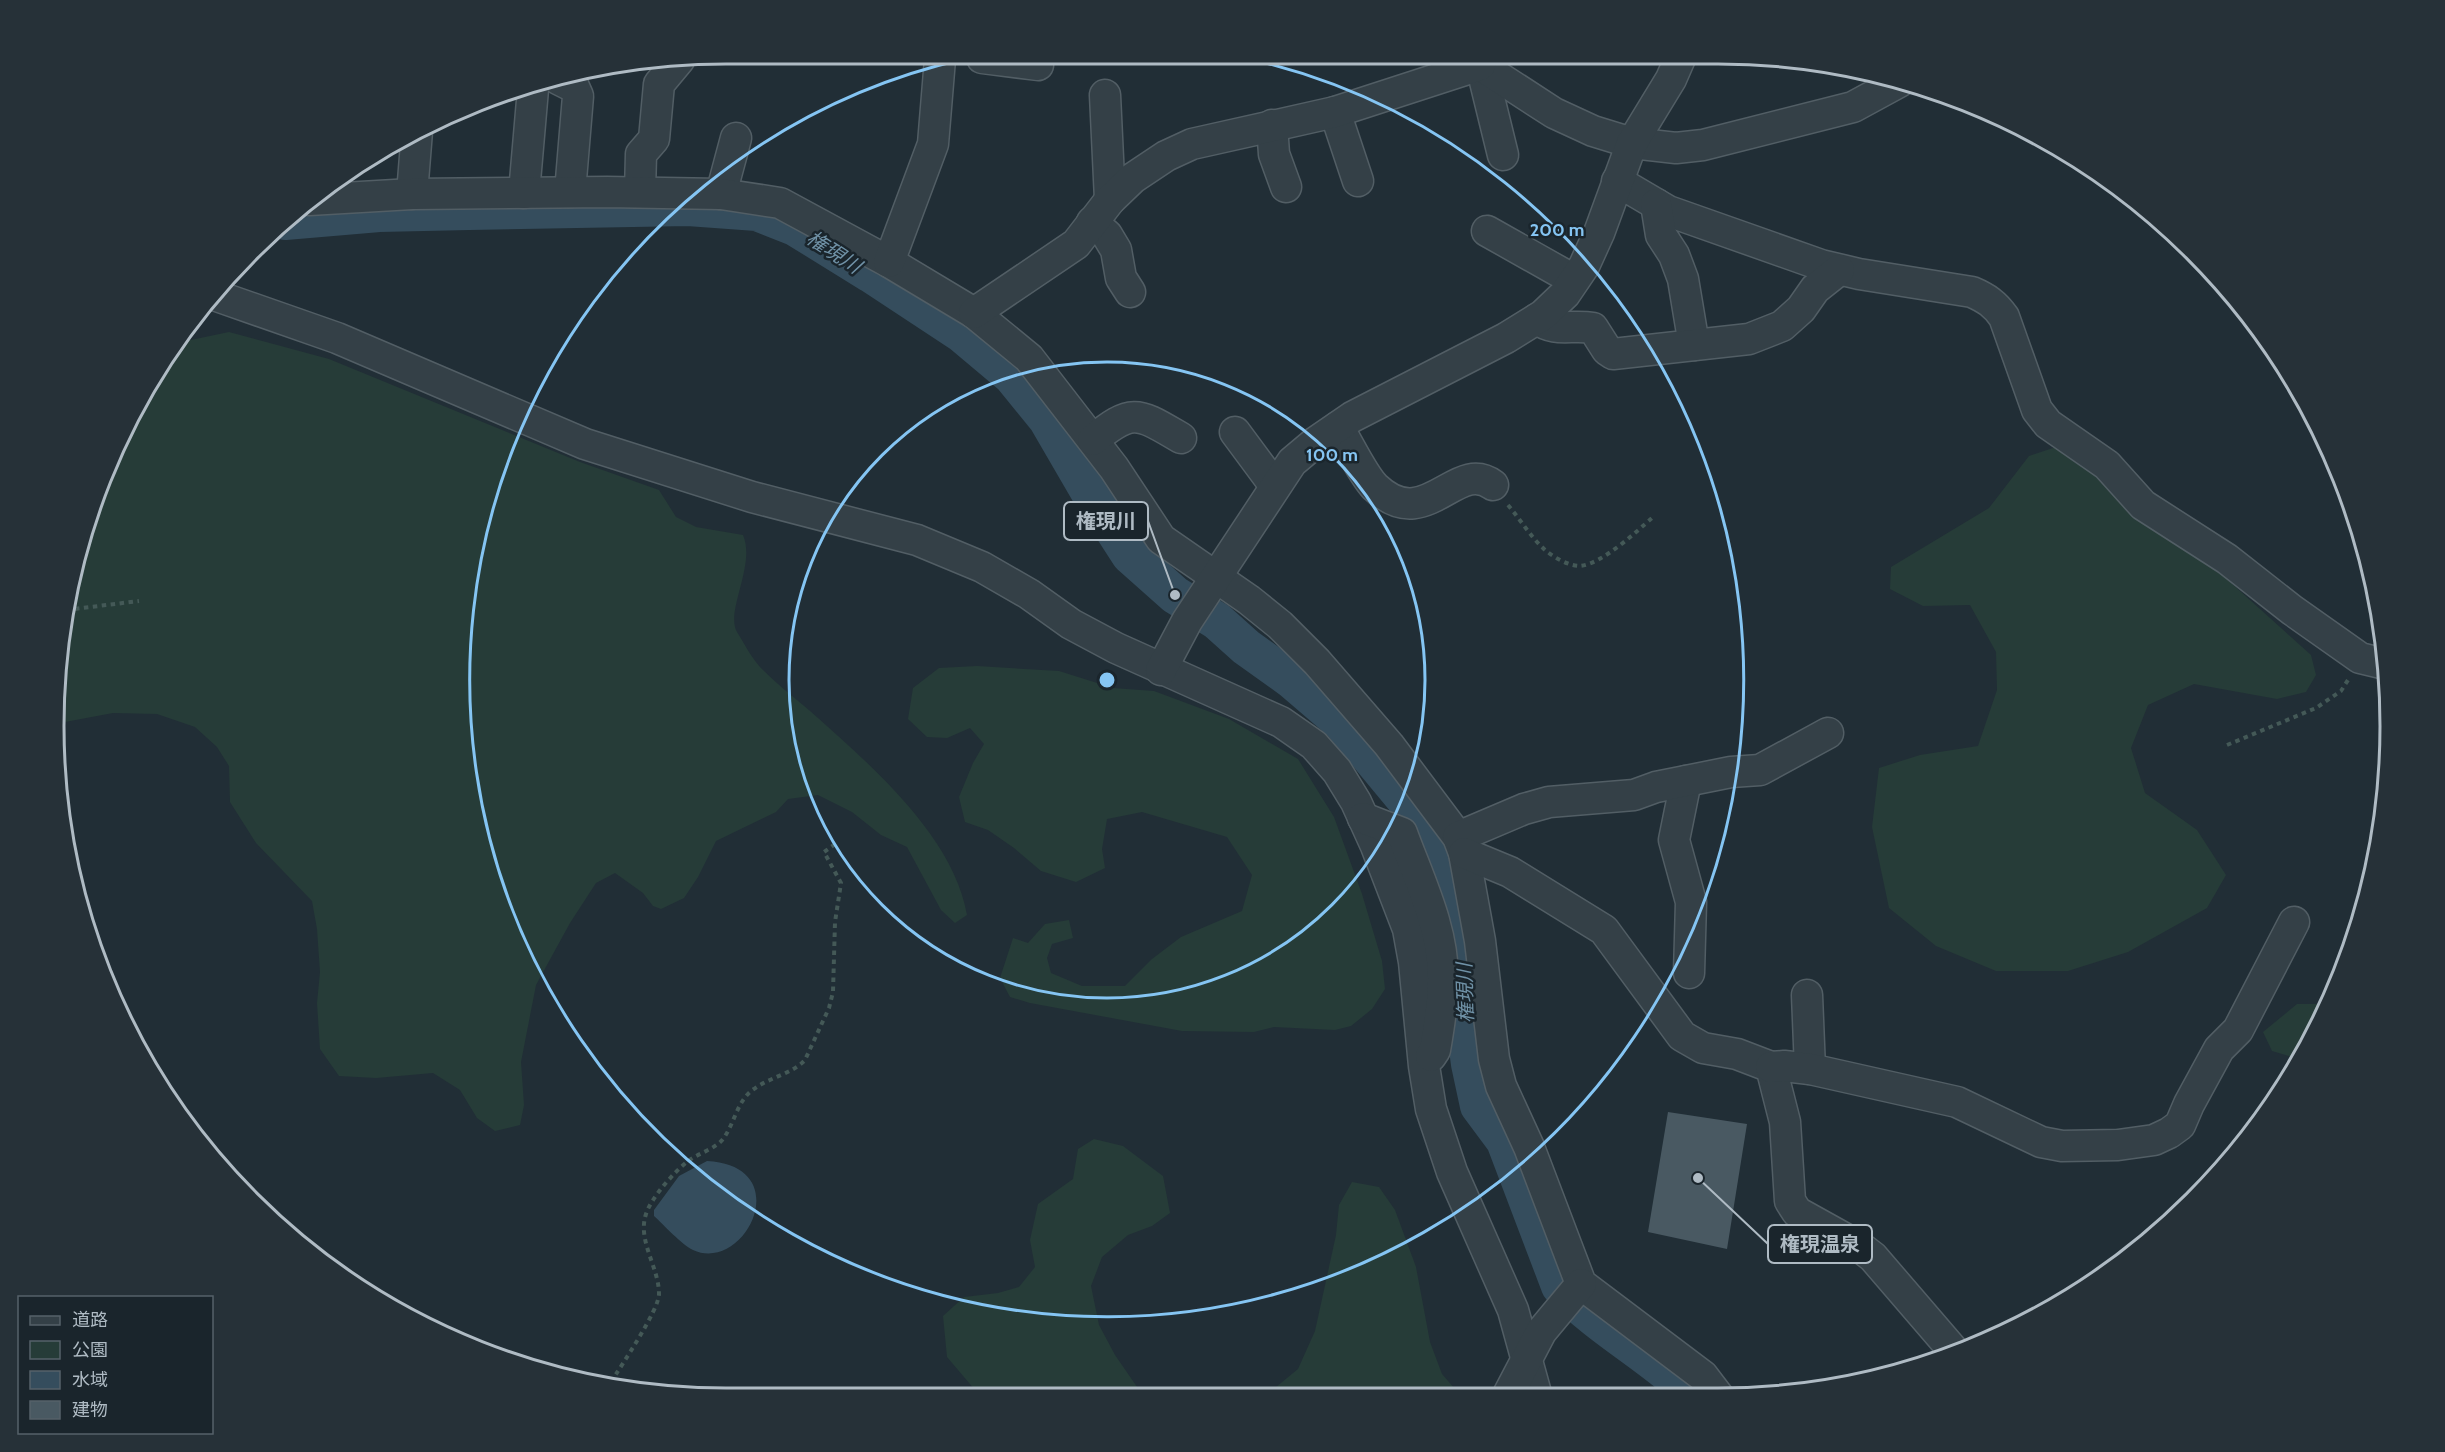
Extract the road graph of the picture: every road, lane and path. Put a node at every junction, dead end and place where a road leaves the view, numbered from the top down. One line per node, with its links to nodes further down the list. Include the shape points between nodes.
1 (940, 64): 32 (street, via 933,144)
2 (1030, 64): 7 (street)
3 (1459, 64): 9 (street)
4 (1481, 64): 19 (street)
5 (1484, 64): 18 (street, via 1554,113)
6 (1678, 64): 18 (street)
7 (1038, 65)
8 (674, 67): 24 (street, via 659,84 654,139 641,154)
9 (1431, 68): 14 (street)
10 (561, 86): 23 (street, via 574,87 578,96)
11 (1890, 87): 18 (street, via 1853,107 1703,145 1676,148)
12 (545, 90): 25 (street)
13 (1105, 95): 30 (street)
14 (1335, 112): 15 (street); 20 (street)
15 (1272, 125): 22 (street, via 1274,154); 30 (street, via 1192,144 1166,156 1133,178)
16 (736, 138): 27 (street)
17 (416, 142): 26 (street)
18 (1632, 143): 21 (street)
19 (1503, 155)
20 (1358, 181)
21 (1617, 181): 29 (street); 34 (street, via 1599,234)
22 (1286, 187)
23 (570, 192): 24 (street); 25 (street)
24 (640, 192): 27 (street)
25 (524, 193): 26 (street)
26 (412, 194): 28 (street)
27 (721, 194): 32 (street, via 780,203)
28 (326, 199)
29 (1656, 204): 33 (street); 39 (street, via 1661,235 1683,279)
30 (1101, 211): 35 (street, via 1107,235 1116,250 1121,278); 37 (street, via 1076,244)
31 (1487, 231): 34 (street)
32 (889, 262): 37 (street)
33 (1839, 270): 39 (street, via 1815,289 1782,326 1749,339); 50 (street, via 1984,297 2004,317 2037,410 2048,424 2107,465 2144,505 2227,559 2292,610)
34 (1574, 280): 38 (street, via 1565,294)
35 (1130, 292)
36 (222, 298): 51 (street, via 338,338 585,444 752,497 917,540 982,567 1071,624)
37 (974, 313): 43 (street, via 1029,358)
38 (1537, 319): 39 (street, via 1549,327 1593,328 1613,354); 40 (street)
39 (1694, 345)
40 (1338, 427): 44 (street, via 1374,486 1404,504 1436,497 1461,481 1475,478); 45 (street, via 1292,462)
41 (1177, 428): 43 (street, via 1130,417 1117,420)
42 (1235, 432): 45 (street)
43 (1093, 440): 47 (street, via 1161,539)
44 (1493, 485): 46 (path, via 1544,549 1567,564 1592,563)
45 (1275, 486): 47 (street)
46 (1652, 518)
47 (1212, 584): 51 (street); 57 (street, via 1280,625 1317,662 1389,745)
48 (139, 601): 49 (path)
49 (75, 609)
50 (2373, 661): 53 (path, via 2316,708)
51 (1161, 670): 55 (street, via 1281,722 1314,745 1337,771)
52 (1828, 733): 54 (street, via 1760,770)
53 (2227, 745)
54 (1686, 781): 57 (street, via 1634,795 1549,802 1524,809); 60 (street, via 1674,840 1691,902)
55 (1363, 818): 59 (street, via 1402,833 1440,941); 62 (street, via 1408,929)
56 (838, 842): 68 (path, via 824,852 841,883 829,1008 806,1060 746,1095 721,1141 673,1174 646,1211 643,1225 659,1297)
57 (1461, 845): 59 (street); 63 (street, via 1604,930 1682,1036 1703,1048 1737,1054)
58 (2294, 922): 64 (street, via 2238,1030 2219,1049 2180,1125 2154,1140 2062,1146 2041,1142 1957,1102)
59 (1460, 950): 62 (street, via 1443,979 1435,1050); 65 (street, via 1501,1086 1528,1147)
60 (1689, 973)
61 (1808, 995): 64 (street)
62 (1424, 1066): 67 (street, via 1431,1109 1452,1172 1513,1310)
63 (1771, 1067): 64 (street); 66 (street, via 1785,1122 1790,1200 1797,1212 1873,1257)
64 (1810, 1069)
65 (1573, 1293): 67 (street); 71 (street, via 1703,1376)
66 (1949, 1346)
67 (1527, 1356): 69 (street); 70 (street)
68 (614, 1378)
69 (1512, 1388)
70 (1535, 1388)
71 (1713, 1388)

